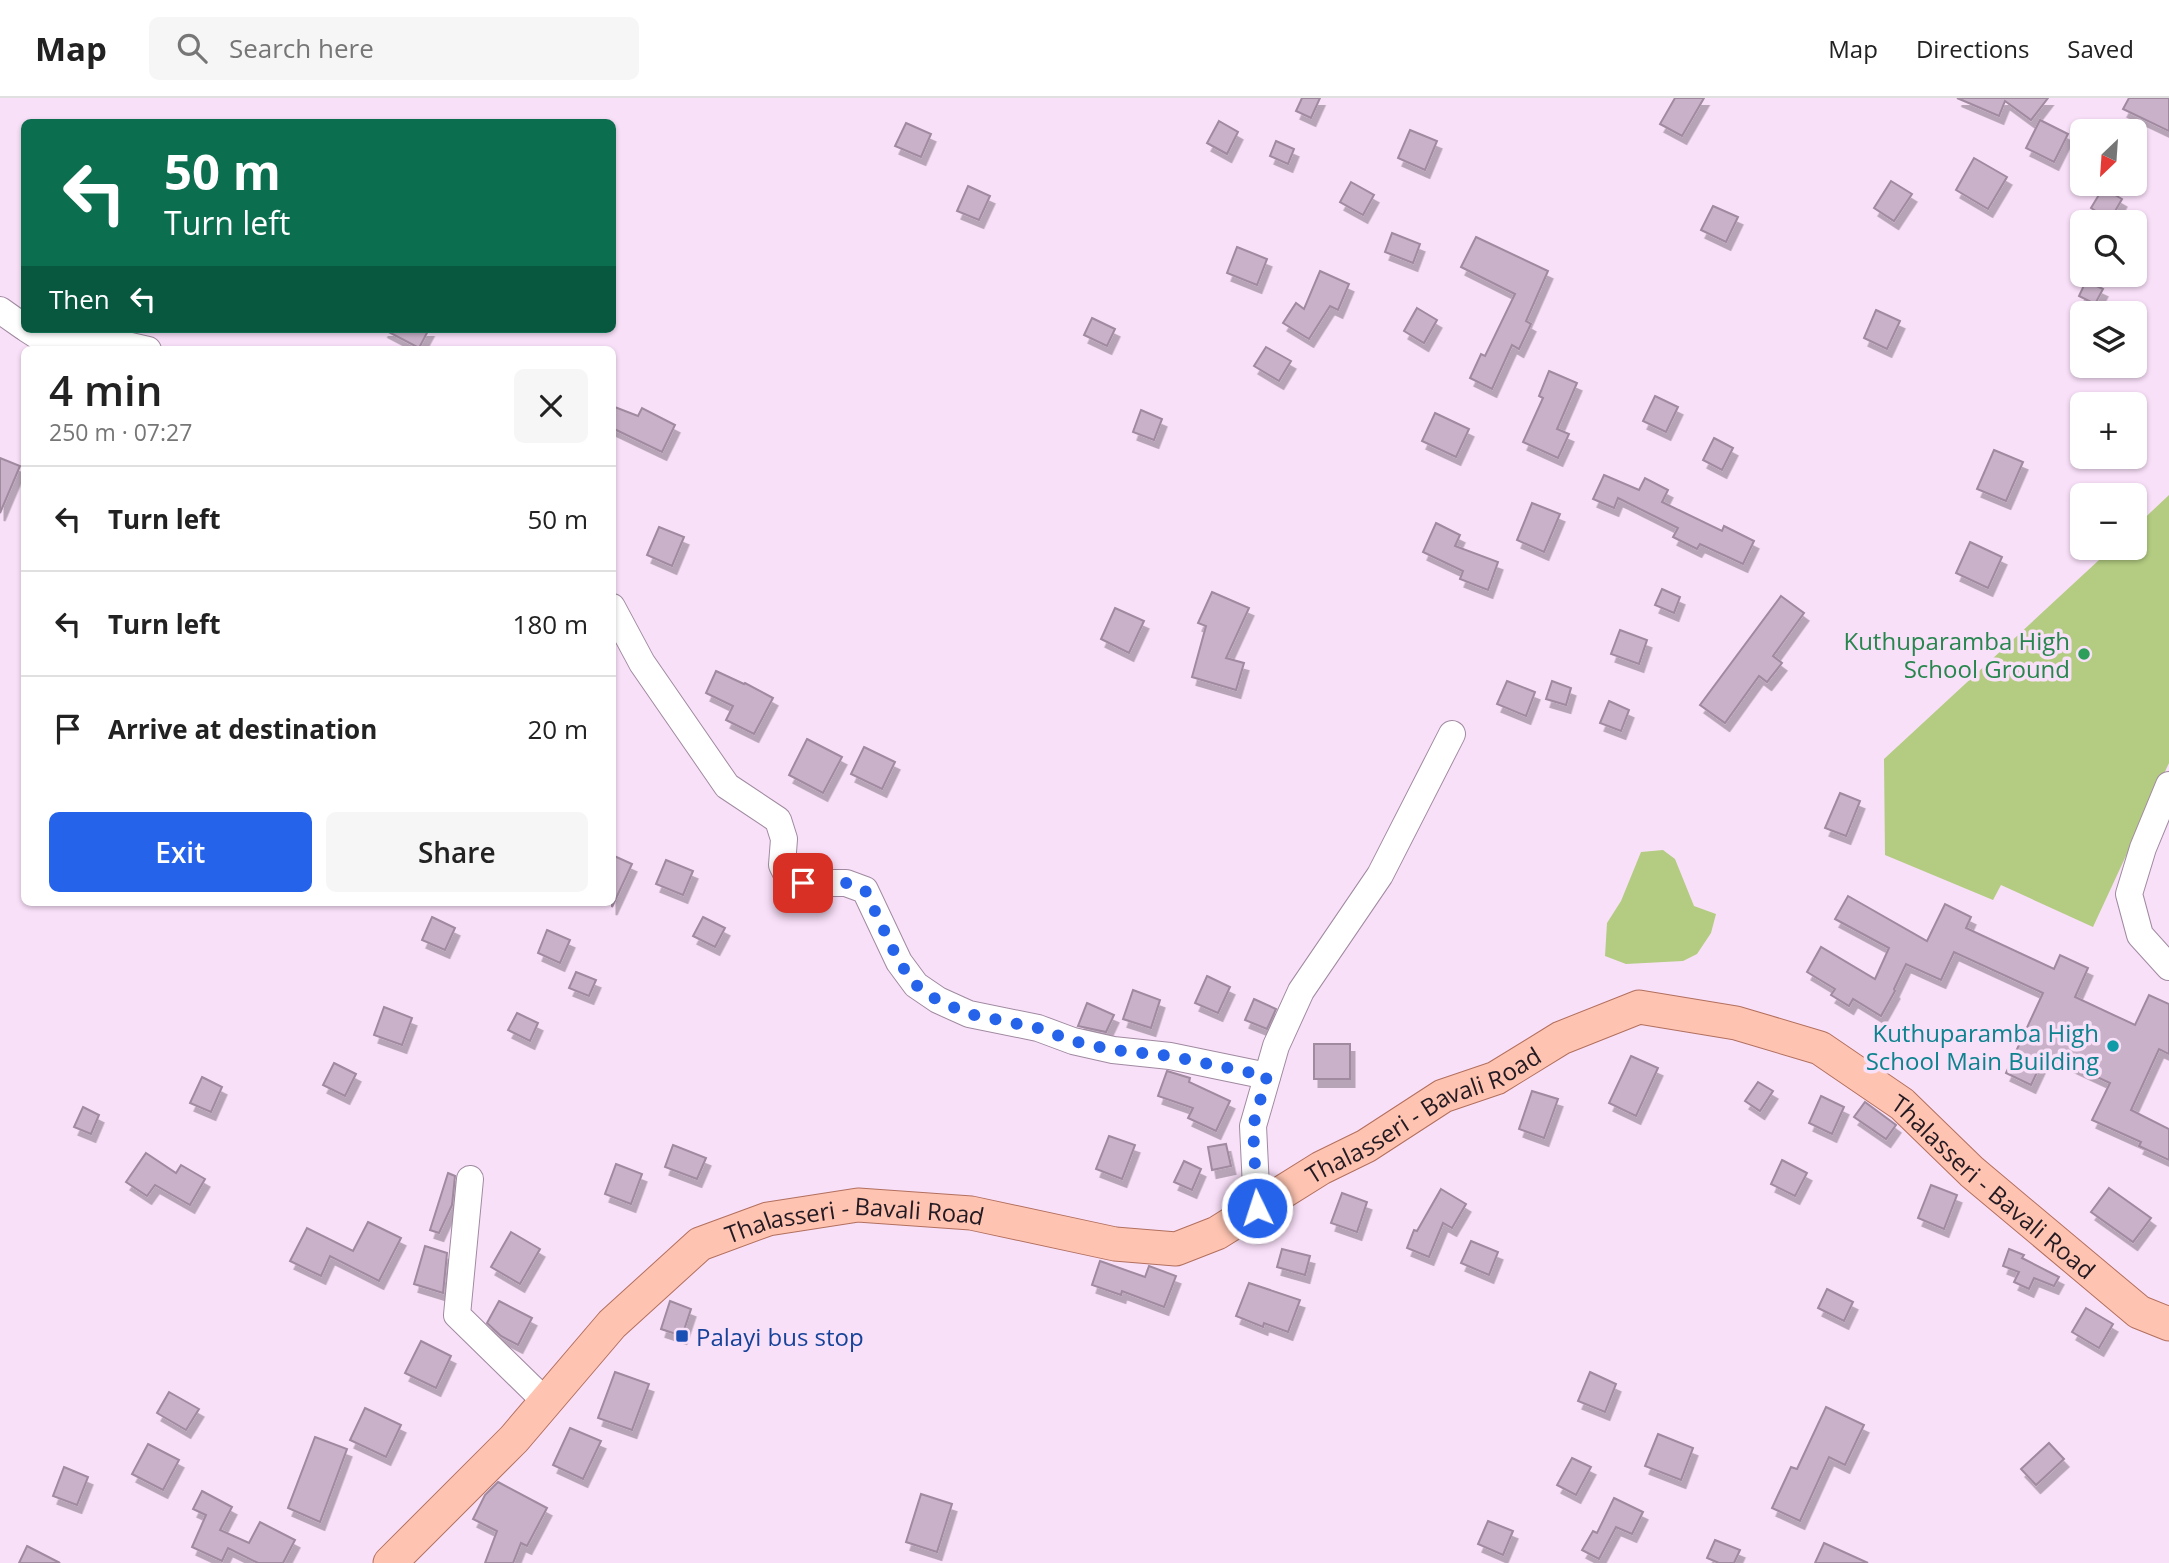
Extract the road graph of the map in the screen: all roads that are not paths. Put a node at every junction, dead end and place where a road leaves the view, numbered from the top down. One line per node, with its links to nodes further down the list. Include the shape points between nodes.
1 (0, 310): 2 (street)
2 (21, 325)
3 (34, 333): 4 (street, via 64,345 113,342)
4 (136, 346)
5 (616, 614): 9 (street, via 642,663 727,786 778,820 784,839 782,865 788,877 803,883 846,883 865,890 899,962 916,985 937,1000 969,1014 1038,1028 1073,1041)
6 (1452, 734): 9 (street, via 1380,875 1301,991)
7 (2169, 785): 8 (street, via 2129,894 2140,935)
8 (2169, 967)
9 (1267, 1076): 11 (street, via 1253,1126)
10 (470, 1179): 13 (street, via 457,1315)
11 (1257, 1208): 12 (main road, Thalasseri - Bavali Road, via 1443,1096 1496,1078 1561,1038 1639,1007 1736,1023 1820,1048 1902,1104 1972,1172 2139,1312); 13 (main road, Thalasseri - Bavali Road, via 1217,1233 1176,1249 1115,1244 971,1213 858,1205 768,1219 700,1244 612,1324)
12 (2169, 1324)
13 (545, 1402): 14 (main road, Thalasseri - Bavali Road)
14 (390, 1563)

